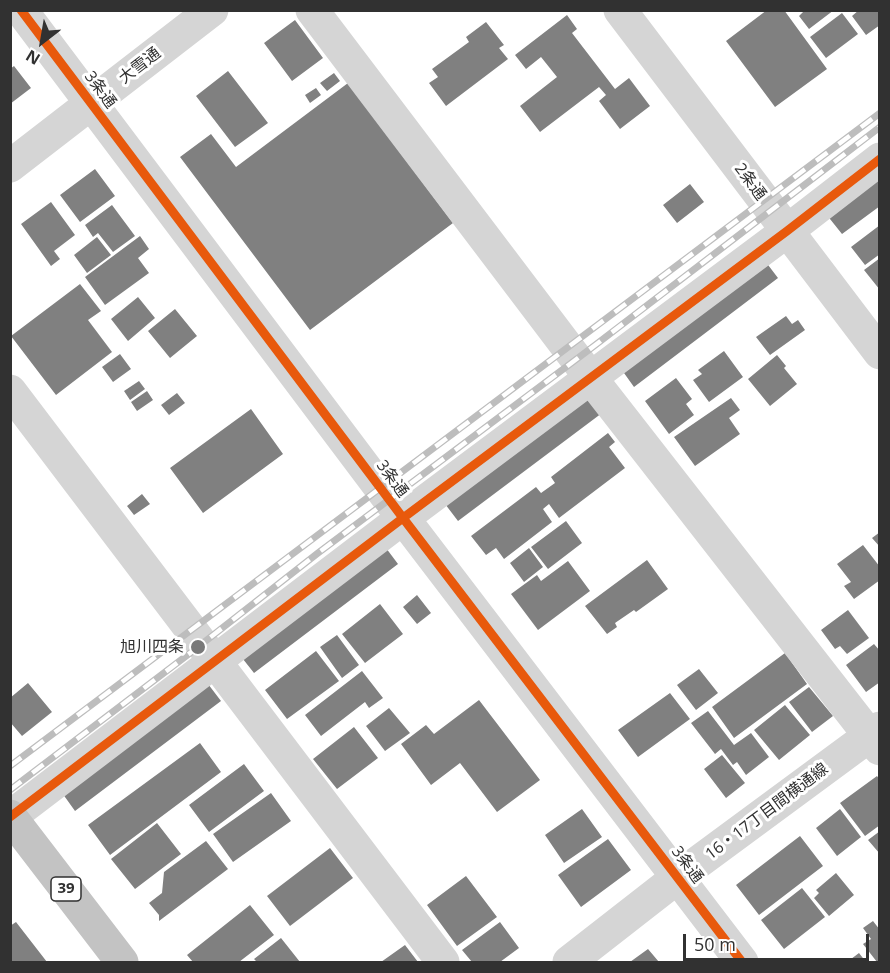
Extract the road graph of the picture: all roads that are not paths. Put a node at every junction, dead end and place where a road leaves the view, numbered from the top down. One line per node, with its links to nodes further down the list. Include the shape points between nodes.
1 (21, 10): 5 (street, 3条通)
2 (212, 10): 5 (street, 大雪通)
3 (312, 10): 10 (street)
4 (620, 10): 8 (street, 2条通)
5 (92, 104): 7 (street, 大雪通); 12 (street, 3条通)
6 (879, 159): 8 (street)
7 (10, 166)
8 (787, 231): 9 (street, 2条通); 10 (street)
9 (879, 353)
10 (590, 377): 12 (street); 14 (street)
11 (10, 391): 13 (street)
12 (403, 518): 13 (street); 16 (street, 3条通)
13 (214, 661): 15 (street); 18 (street)
14 (876, 738): 16 (street, 16・17丁目間横通線)
15 (11, 817): 17 (highway, 39)
16 (678, 878): 19 (street, 16・17丁目間横通線); 20 (street, 3条通)
17 (122, 963)
18 (443, 963)
19 (569, 963)
20 (742, 963)

